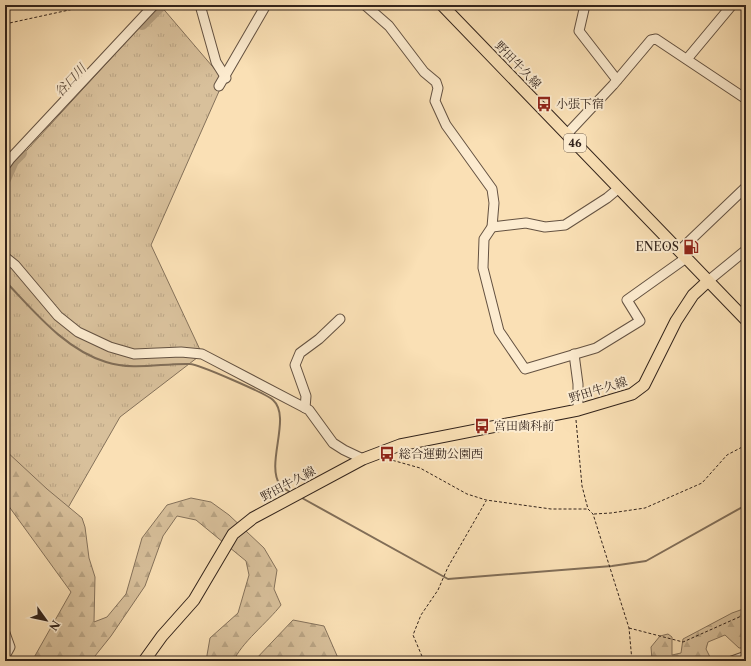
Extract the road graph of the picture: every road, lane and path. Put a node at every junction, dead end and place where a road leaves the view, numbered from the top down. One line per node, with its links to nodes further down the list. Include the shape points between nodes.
1 (92, 5): 9 (path)
2 (154, 5): 16 (street)
3 (200, 5): 11 (street, via 216,62)
4 (266, 5): 11 (street)
5 (365, 5): 19 (street, via 389,26 424,72 436,82 438,88 435,101 446,125 492,189)
6 (442, 5): 15 (main road, 野田牛久線 / 46)
7 (585, 5): 12 (street, via 579,31)
8 (732, 5): 10 (street)
9 (5, 24)
10 (687, 59): 12 (street, via 656,39 651,40); 14 (street)
11 (226, 78): 13 (street)
12 (617, 80): 15 (street)
13 (219, 86)
14 (746, 99)
15 (567, 134): 18 (main road, 野田牛久線 / 46)
16 (7, 160)
17 (746, 187): 21 (street)
18 (619, 188): 19 (street, via 565,225 545,227 526,223); 21 (main road, 野田牛久線 / 46)
19 (492, 227): 26 (street, via 484,239 483,268 499,331 525,369)
20 (746, 250): 23 (street)
21 (682, 254): 23 (main road, 野田牛久線 / 46); 26 (street, via 627,300 640,321 596,348)
22 (5, 257): 27 (street, via 15,265 58,316 78,332 110,347 134,354 202,354)
23 (708, 281): 25 (main road); 28 (main road, 野田牛久線, via 693,296 679,317 649,376 639,390 626,397)
24 (340, 319): 27 (street, via 300,353 295,365 306,396)
25 (746, 320)
26 (574, 354): 28 (street, via 578,384)
27 (305, 408): 31 (street, via 333,442)
28 (576, 411): 30 (main road, 野田牛久線, via 426,440); 33 (path, via 582,486)
29 (746, 445): 34 (path, via 727,455 702,483 645,508)
30 (377, 453): 31 (main road, 野田牛久線); 32 (path, via 391,461 420,468 467,494)
31 (363, 459): 40 (main road, 野田牛久線, via 240,526 194,600)
32 (486, 500): 33 (path, via 551,509); 41 (path, via 438,590 421,615 413,635)
33 (588, 509): 34 (path)
34 (593, 514): 36 (path)
35 (746, 614): 36 (path, via 683,642)
36 (629, 628): 42 (path)
37 (5, 633): 38 (street, via 10,647)
38 (5, 656)
39 (746, 656): 43 (street)
40 (144, 661)
41 (424, 661)
42 (632, 661)
43 (732, 661)

